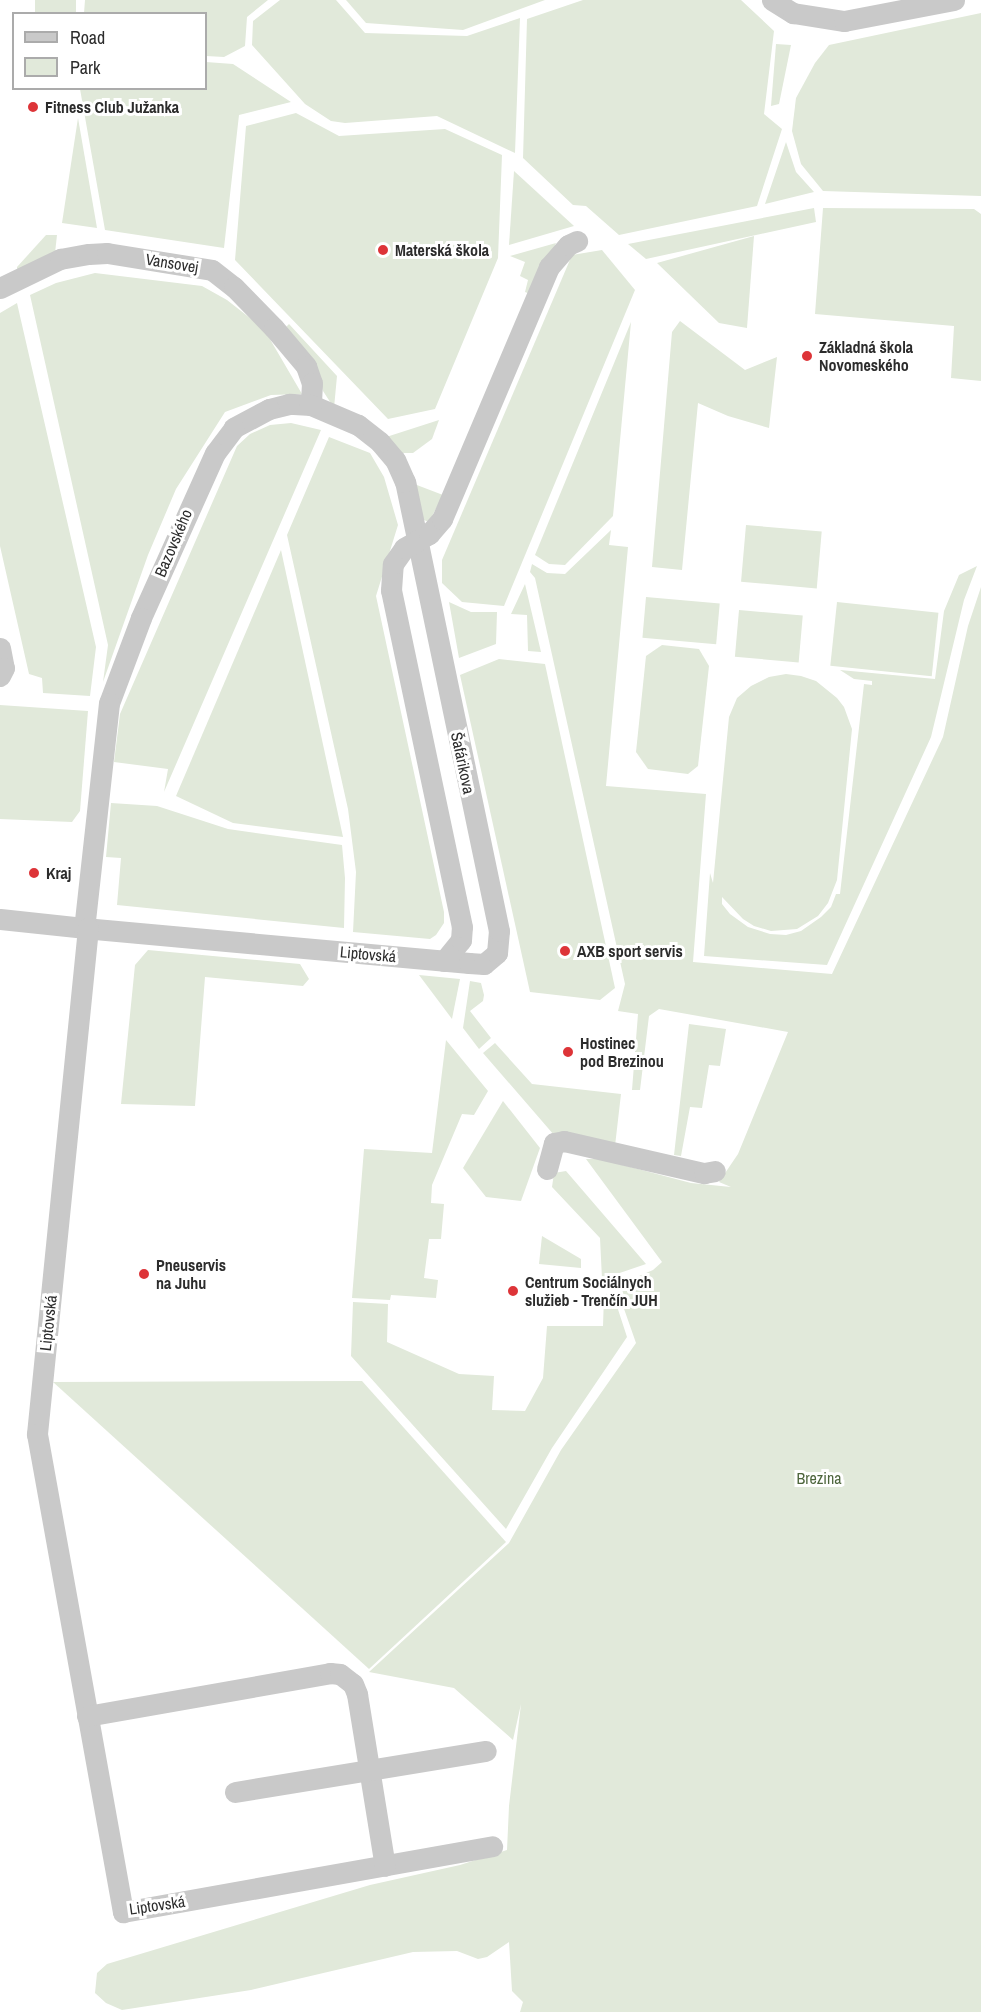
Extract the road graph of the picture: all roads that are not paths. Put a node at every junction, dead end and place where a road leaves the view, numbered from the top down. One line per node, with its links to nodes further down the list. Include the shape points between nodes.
1 (772, 0): 2 (street, via 793,13 844,21)
2 (954, 0)
3 (577, 241): 6 (street, via 568,245 549,267 442,519)
4 (0, 288): 5 (street, Vansovej, via 60,259 89,254 107,253 212,270 274,328 306,366 312,383)
5 (311, 405): 6 (street, Bazovského, via 358,425 395,460 405,482); 10 (street, Bazovského, via 289,404 252,416 234,428 215,453 141,618 109,703)
6 (418, 540): 11 (street, via 404,548 393,564 391,590 462,927 461,940); 12 (street, Šafárikova, via 499,931 498,953 492,960)
7 (0, 648): 8 (street, via 4,668)
8 (0, 676)
9 (0, 920): 10 (street, Liptovská)
10 (86, 928): 11 (street, Liptovská); 15 (street, Liptovská, via 37,1434)
11 (444, 961): 12 (street, Liptovská)
12 (469, 963)
13 (547, 1168): 14 (street, via 554,1143 564,1142 704,1173)
14 (715, 1171)
15 (87, 1716): 17 (street, via 340,1674 353,1684 357,1694); 20 (street, Liptovská, via 123,1912)
16 (486, 1751): 17 (street)
17 (369, 1770): 18 (street); 20 (street)
18 (235, 1792)
19 (492, 1846): 20 (street, Liptovská)
20 (385, 1866)

